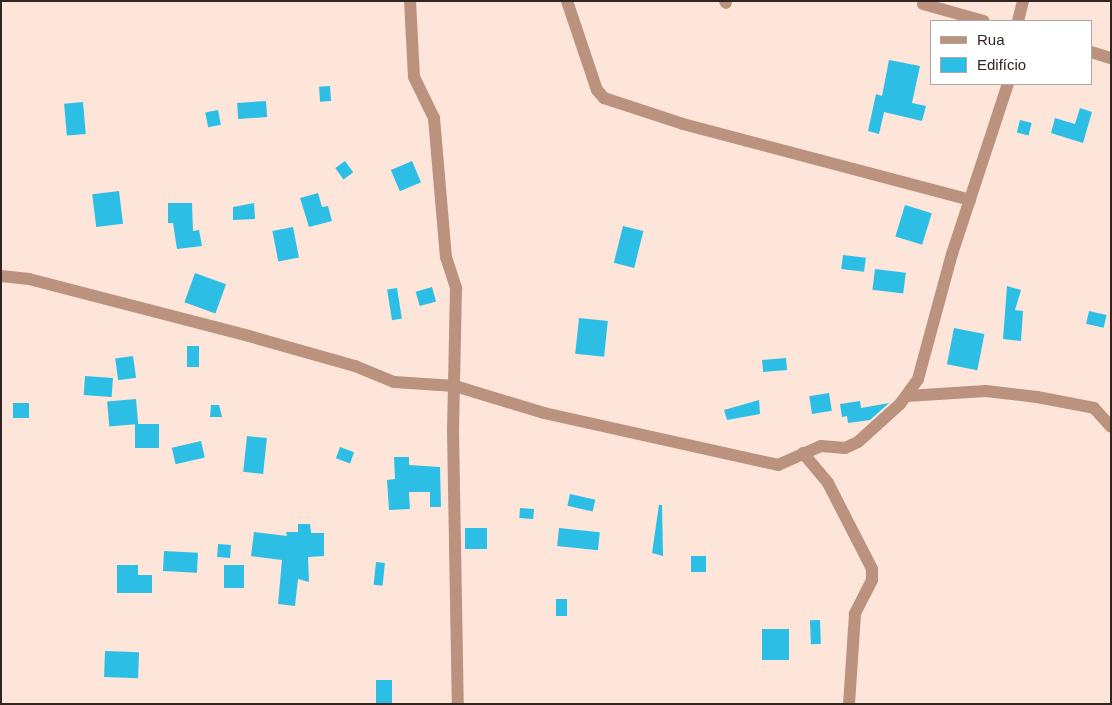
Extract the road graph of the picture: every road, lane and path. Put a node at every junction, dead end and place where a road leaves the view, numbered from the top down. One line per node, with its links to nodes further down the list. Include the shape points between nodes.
1 (410, 1): 12 (street, via 414,77 434,118 446,256 456,288)
2 (567, 1): 10 (street, via 597,90 604,98 683,124)
3 (1023, 1): 6 (street)
4 (923, 4): 5 (street)
5 (980, 20)
6 (1018, 20)
7 (1092, 52): 8 (street)
8 (1111, 58)
9 (1008, 85): 10 (street)
10 (970, 200): 13 (street, via 918,379)
11 (1, 276): 12 (street, via 29,279 249,336 355,366 394,382)
12 (454, 386): 15 (street, via 544,413 765,466 778,465); 16 (street)
13 (907, 396): 14 (street, via 947,391 1037,397 1094,408); 15 (street, via 858,442 846,448 821,446)
14 (1111, 427)
15 (803, 453): 17 (street, via 828,483 872,569 872,580 855,614)
16 (458, 704)
17 (849, 704)

